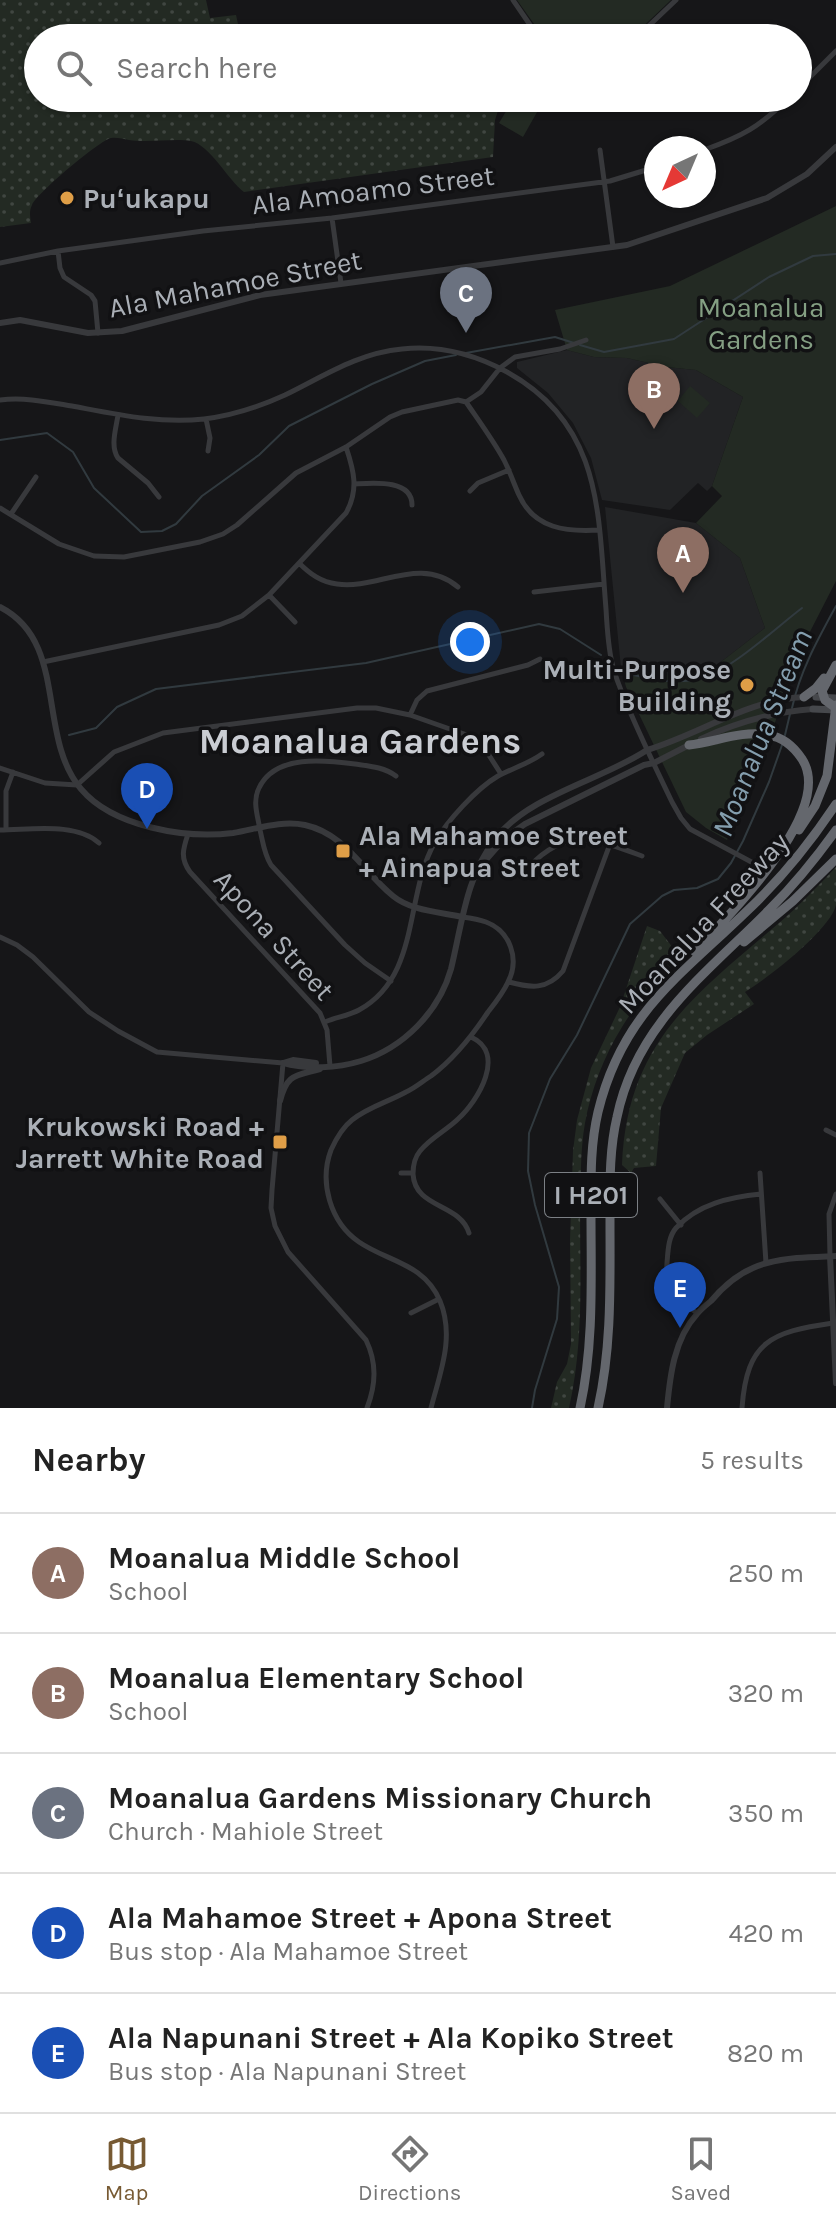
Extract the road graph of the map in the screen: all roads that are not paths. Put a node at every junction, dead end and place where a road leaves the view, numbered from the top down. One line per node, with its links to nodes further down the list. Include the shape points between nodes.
1 (513, 0): 3 (street)
2 (676, 0): 4 (street)
3 (529, 24)
4 (651, 24)
5 (836, 51): 6 (street)
6 (812, 75)
7 (774, 112): 8 (street, via 749,132)
8 (716, 145)
9 (836, 147): 14 (street, Ala Mahamoe Street, via 807,174 767,198)
10 (600, 150): 12 (street)
11 (644, 171): 12 (street, Ala Amoamo Street)
12 (604, 181): 13 (street, Ala Amoamo Street); 14 (street)
13 (332, 218): 15 (street, Ala Amoamo Street); 17 (street)
14 (613, 247): 17 (street, Ala Mahamoe Street)
15 (58, 251): 16 (street, Ala Amoamo Street); 19 (street, via 64,277 95,301)
16 (0, 263)
17 (341, 283): 19 (street, Ala Mahamoe Street, via 260,295)
18 (0, 323): 19 (street, Ala Mahamoe Street, via 20,320)
19 (98, 333)
20 (586, 340): 21 (street, via 515,357)
21 (500, 368): 23 (street); 25 (street, via 441,349 389,350 345,364 271,400); 36 (street, via 545,399 575,437 594,485)
22 (0, 400): 24 (street, via 40,400)
23 (466, 402): 26 (street, via 396,414); 28 (street)
24 (118, 415): 25 (street); 32 (street, via 115,453)
25 (206, 419): 27 (street)
26 (346, 447): 30 (street); 35 (street, via 301,470 223,534 147,553 114,558 84,554)
27 (208, 451)
28 (509, 470): 31 (street); 36 (street, via 521,499 539,520 565,531)
29 (36, 477): 35 (street)
30 (355, 484): 33 (street, via 395,486 411,496); 37 (street, via 346,513)
31 (470, 491)
32 (159, 497)
33 (412, 505)
34 (0, 508): 35 (street)
35 (11, 514)
36 (599, 530): 38 (street)
37 (299, 563): 39 (street, via 340,585 414,574 442,577); 41 (street)
38 (604, 584): 40 (street); 54 (street, via 615,674)
39 (458, 587)
40 (534, 592)
41 (269, 595): 43 (street); 45 (street, via 242,616 219,625)
42 (0, 607): 45 (street, via 30,632)
43 (295, 622)
44 (540, 659): 52 (street, via 427,691)
45 (43, 662): 61 (street, via 62,755)
46 (835, 666): 47 (highway); 48 (highway)
47 (804, 697): 48 (street); 54 (street, via 742,710)
48 (820, 697): 49 (main road); 50 (highway)
49 (836, 698)
50 (836, 708): 51 (main road); 71 (highway, via 819,796)
51 (813, 709): 53 (street, via 755,718)
52 (410, 715): 59 (street, via 474,739); 61 (street, via 357,708 163,733 114,752)
53 (689, 745): 56 (street); 71 (highway, via 766,734 784,740 800,755 809,777 808,797)
54 (647, 750): 56 (street); 74 (street, via 517,818 495,839)
55 (542, 754): 59 (street)
56 (654, 763): 72 (street, via 690,829); 74 (street, via 525,824)
57 (0, 768): 58 (street)
58 (13, 772): 61 (street, via 45,783); 64 (street)
59 (501, 774): 75 (street, via 456,813 435,843)
60 (396, 776): 63 (street, via 382,769 328,762 282,767 257,793)
61 (77, 785): 66 (street, via 99,806 125,818)
62 (836, 804): 81 (highway, Moanalua Freeway / I H201, via 778,879)
63 (260, 828): 66 (street); 75 (street, via 290,824 325,832 392,896); 78 (street, via 271,865 351,951)
64 (3, 830): 67 (street, via 76,830)
65 (836, 830): 80 (highway, Moanalua Freeway / I H201, via 782,897)
66 (188, 834): 82 (street, Apona Street, via 182,850 187,868)
67 (99, 843)
68 (610, 844): 69 (street); 73 (street, via 564,842); 79 (street, via 563,971 543,986)
69 (642, 856)
70 (836, 859): 80 (highway)
71 (774, 861): 81 (highway)
72 (757, 865)
73 (530, 866)
74 (480, 867): 76 (street)
75 (414, 907): 76 (street); 78 (street, via 403,958)
76 (462, 917): 79 (street, via 485,921 504,934 513,956); 85 (street, via 450,971 422,1022 382,1052)
77 (0, 937): 84 (street, via 33,957 89,1012 157,1052)
78 (391, 981): 82 (street, via 359,1010)
79 (509, 981): 83 (street)
80 (683, 994): 103 (highway, Moanalua Freeway / I H201, via 644,1045 617,1113 610,1167)
81 (656, 997): 107 (highway, Moanalua Freeway / I H201, via 615,1062 595,1125 590,1339)
82 (325, 1022): 85 (street, Apona Street)
83 (471, 1037): 90 (street, via 486,1050 487,1075 464,1114 420,1151); 99 (street, via 434,1074 347,1124 327,1163 328,1194 340,1223 363,1244 414,1270)
84 (283, 1063): 85 (street); 86 (street)
85 (328, 1066): 86 (street, via 291,1077)
86 (280, 1101): 105 (street, via 271,1208 275,1226 288,1252 366,1340 375,1378)
87 (826, 1130): 88 (street)
88 (836, 1135)
89 (401, 1173): 90 (street)
90 (413, 1173): 96 (street, via 423,1197 461,1218)
91 (760, 1173): 92 (street)
92 (761, 1194): 95 (street, via 721,1200); 98 (street)
93 (836, 1194): 97 (street, via 829,1214)
94 (660, 1199): 95 (street)
95 (681, 1225): 101 (street, via 669,1244 667,1278 676,1297)
96 (469, 1233)
97 (833, 1256): 98 (street); 102 (street)
98 (766, 1263): 101 (street, via 730,1282)
99 (439, 1299): 100 (street); 106 (street, via 446,1346)
100 (411, 1313)
101 (697, 1313): 110 (street, via 675,1355)
102 (833, 1323): 104 (street); 111 (street, via 792,1329 763,1347 747,1372)
103 (609, 1343): 108 (highway, Moanalua Freeway / I H201); 109 (highway)
104 (836, 1383)
105 (367, 1408)
106 (431, 1408)
107 (580, 1408)
108 (598, 1408)
109 (604, 1408)
110 (667, 1408)
111 (742, 1408)

